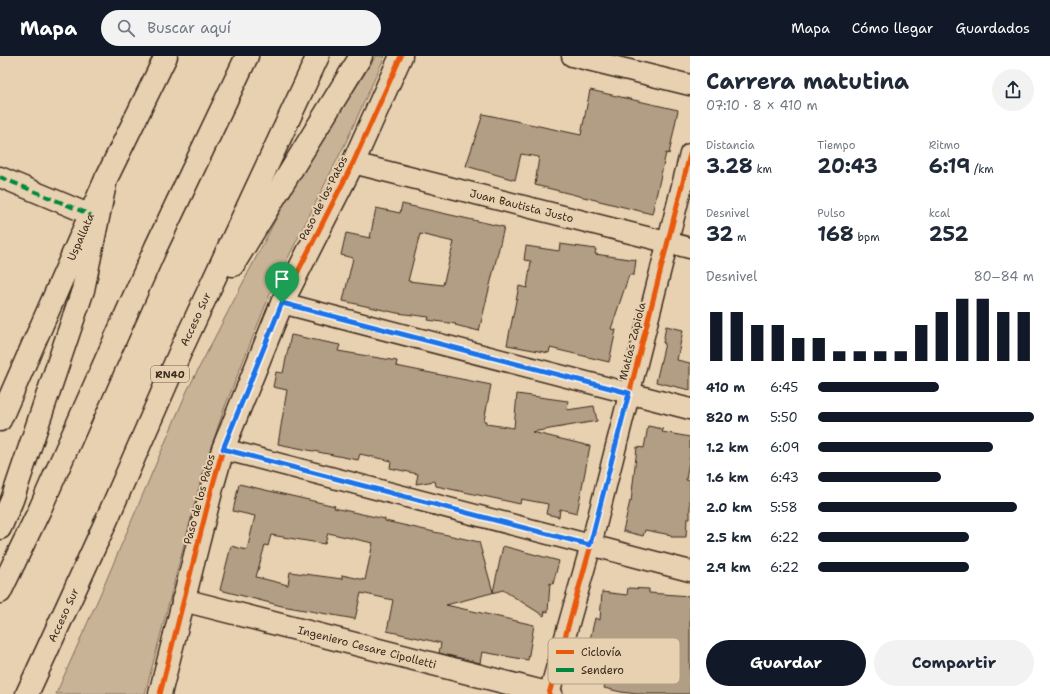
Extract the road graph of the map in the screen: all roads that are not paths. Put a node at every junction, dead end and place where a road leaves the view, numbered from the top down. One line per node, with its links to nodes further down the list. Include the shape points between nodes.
1 (166, 56): 11 (main road, Uspallata)
2 (247, 56): 24 (main road, via 156,247 43,503)
3 (318, 56): 16 (main road, Acceso Sur / RN40)
4 (361, 56): 16 (main road)
5 (402, 56): 9 (main road, Paso de los Patos)
6 (572, 56): 7 (street)
7 (690, 85)
8 (690, 154): 13 (street, Matías Zapiola)
9 (352, 163): 13 (street, Juan Bautista Justo); 15 (main road, Paso de los Patos)
10 (0, 177): 12 (street)
11 (106, 180): 12 (main road, Uspallata); 21 (main road, via 82,290)
12 (91, 215): 19 (main road, Uspallata)
13 (667, 242): 14 (street, Juan Bautista Justo); 17 (street, Matías Zapiola)
14 (690, 248)
15 (282, 303): 17 (street); 20 (main road, Paso de los Patos)
16 (181, 350): 28 (main road, Acceso Sur / RN40)
17 (629, 393): 18 (street); 22 (street, Matías Zapiola)
18 (690, 409)
19 (0, 420)
20 (223, 449): 22 (street); 25 (main road, Paso de los Patos)
21 (0, 528)
22 (590, 545): 23 (street); 26 (street, Matías Zapiola)
23 (690, 571)
24 (0, 592)
25 (183, 600): 29 (main road, Paso de los Patos); 30 (main road, Ingeniero Cesare Cipolletti)
26 (565, 638)
27 (553, 684): 30 (street, Matías Zapiola)
28 (27, 694)
29 (160, 694)
30 (550, 694)

